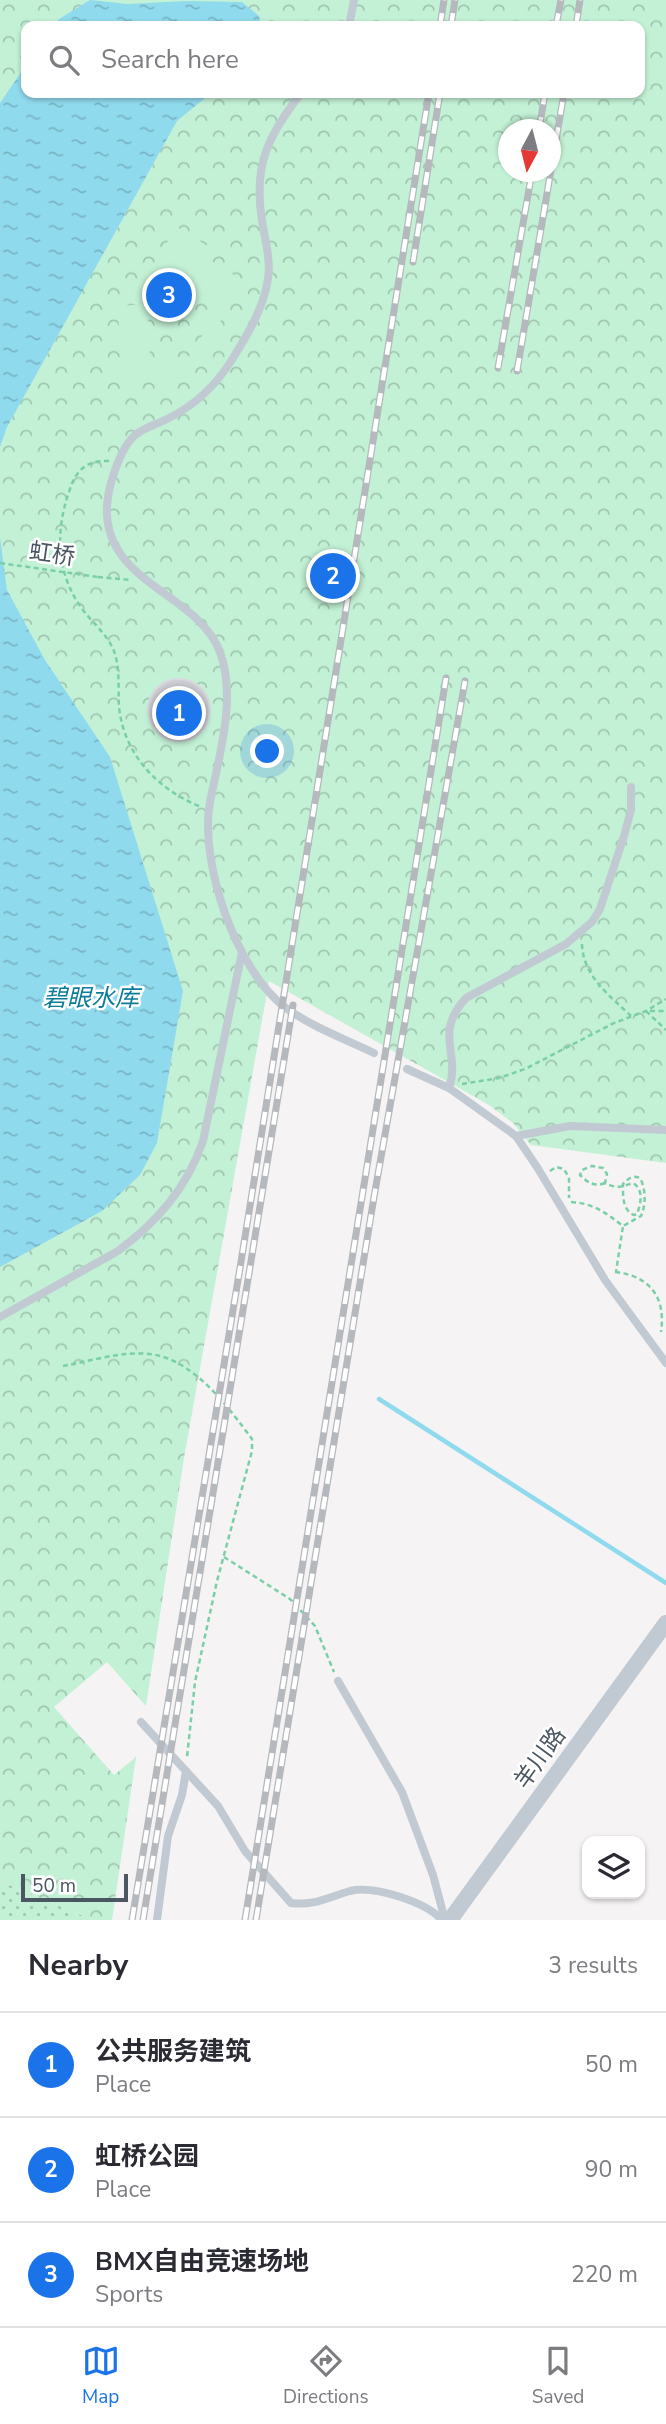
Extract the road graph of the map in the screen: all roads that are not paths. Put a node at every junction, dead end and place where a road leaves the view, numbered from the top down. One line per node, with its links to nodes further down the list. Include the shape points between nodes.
1 (354, 0): 2 (lane)
2 (350, 21)
3 (298, 98): 5 (lane, via 271,136 263,159 259,202 268,277 252,325 214,386 183,411 134,437 108,494 108,523 125,559 211,635 223,663 225,716 209,810 208,848)
4 (631, 787): 8 (lane, via 628,823 600,909 566,944 466,998 450,1021)
5 (242, 952): 6 (lane, via 260,982 286,1007); 11 (lane, via 202,1141 186,1180 160,1214 118,1251)
6 (374, 1053)
7 (408, 1069): 8 (lane)
8 (449, 1088): 10 (lane)
9 (666, 1130): 10 (lane, via 570,1126)
10 (516, 1136): 12 (lane, via 605,1280)
11 (0, 1317)
12 (666, 1363)
13 (666, 1623): 18 (street, 羊川路)
14 (338, 1681): 18 (lane, via 402,1792)
15 (141, 1722): 16 (lane)
16 (186, 1771): 17 (lane, via 168,1836); 18 (lane, via 218,1806 245,1851 291,1902 306,1905 349,1892 376,1891)
17 (157, 1920)
18 (446, 1920)

